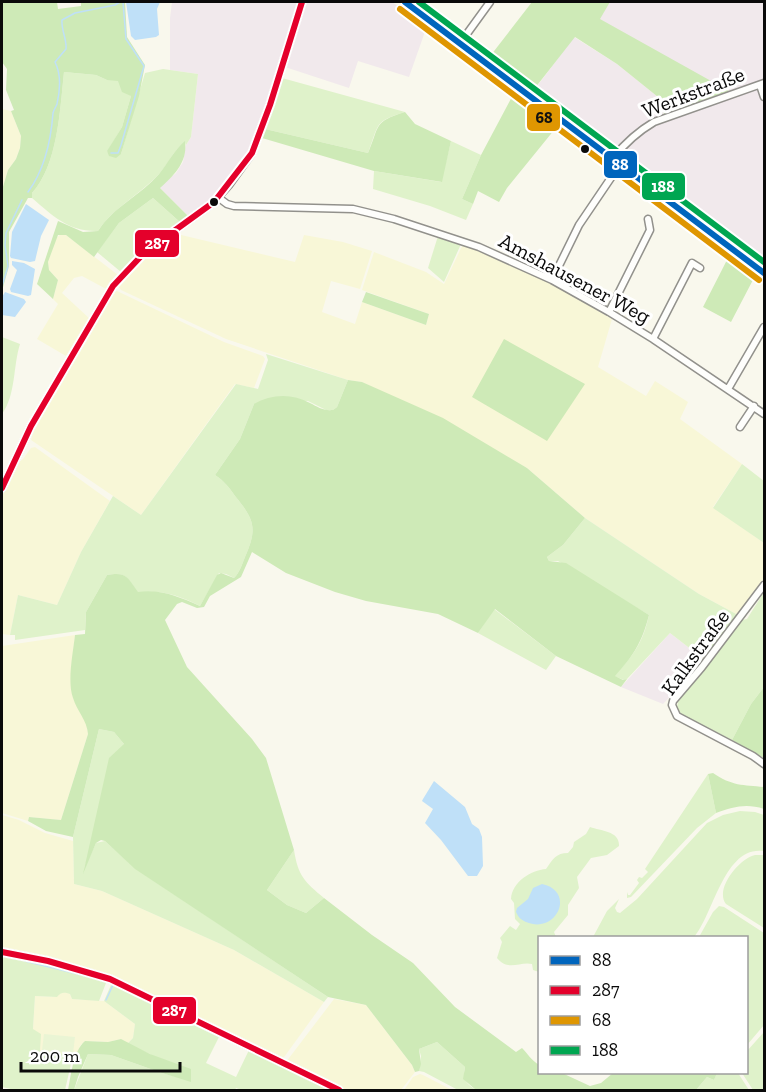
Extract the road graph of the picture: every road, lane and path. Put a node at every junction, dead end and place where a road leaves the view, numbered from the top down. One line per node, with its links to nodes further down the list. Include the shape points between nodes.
1 (302, 2): 9 (street, via 252,153)
2 (405, 2): 4 (street)
3 (490, 2): 4 (street)
4 (461, 42): 7 (street)
5 (762, 84): 6 (street, Werkstraße); 7 (street, Werkstraße, via 654,122 637,131)
6 (765, 97)
7 (613, 158): 8 (street)
8 (621, 163): 12 (street); 13 (street, via 579,225)
9 (219, 198): 13 (street, Amshausener Weg, via 234,206 353,209 394,219 479,247); 21 (street, via 144,252 113,286 31,426)
10 (648, 219): 14 (street, via 650,230)
11 (700, 268): 16 (street, via 692,263)
12 (765, 273)
13 (552, 280): 14 (street, Amshausener Weg)
14 (609, 312): 16 (street, Amshausener Weg)
15 (765, 327): 17 (street)
16 (653, 339): 17 (street, Amshausener Weg)
17 (728, 389): 18 (street, Amshausener Weg)
18 (754, 406): 19 (street, Amshausener Weg); 20 (street)
19 (765, 414)
20 (740, 427)
21 (2, 488)
22 (765, 585): 23 (street, Kalkstraße, via 672,705 677,716)
23 (765, 764)
24 (2, 952): 25 (street, via 110,979)
25 (339, 1090)

